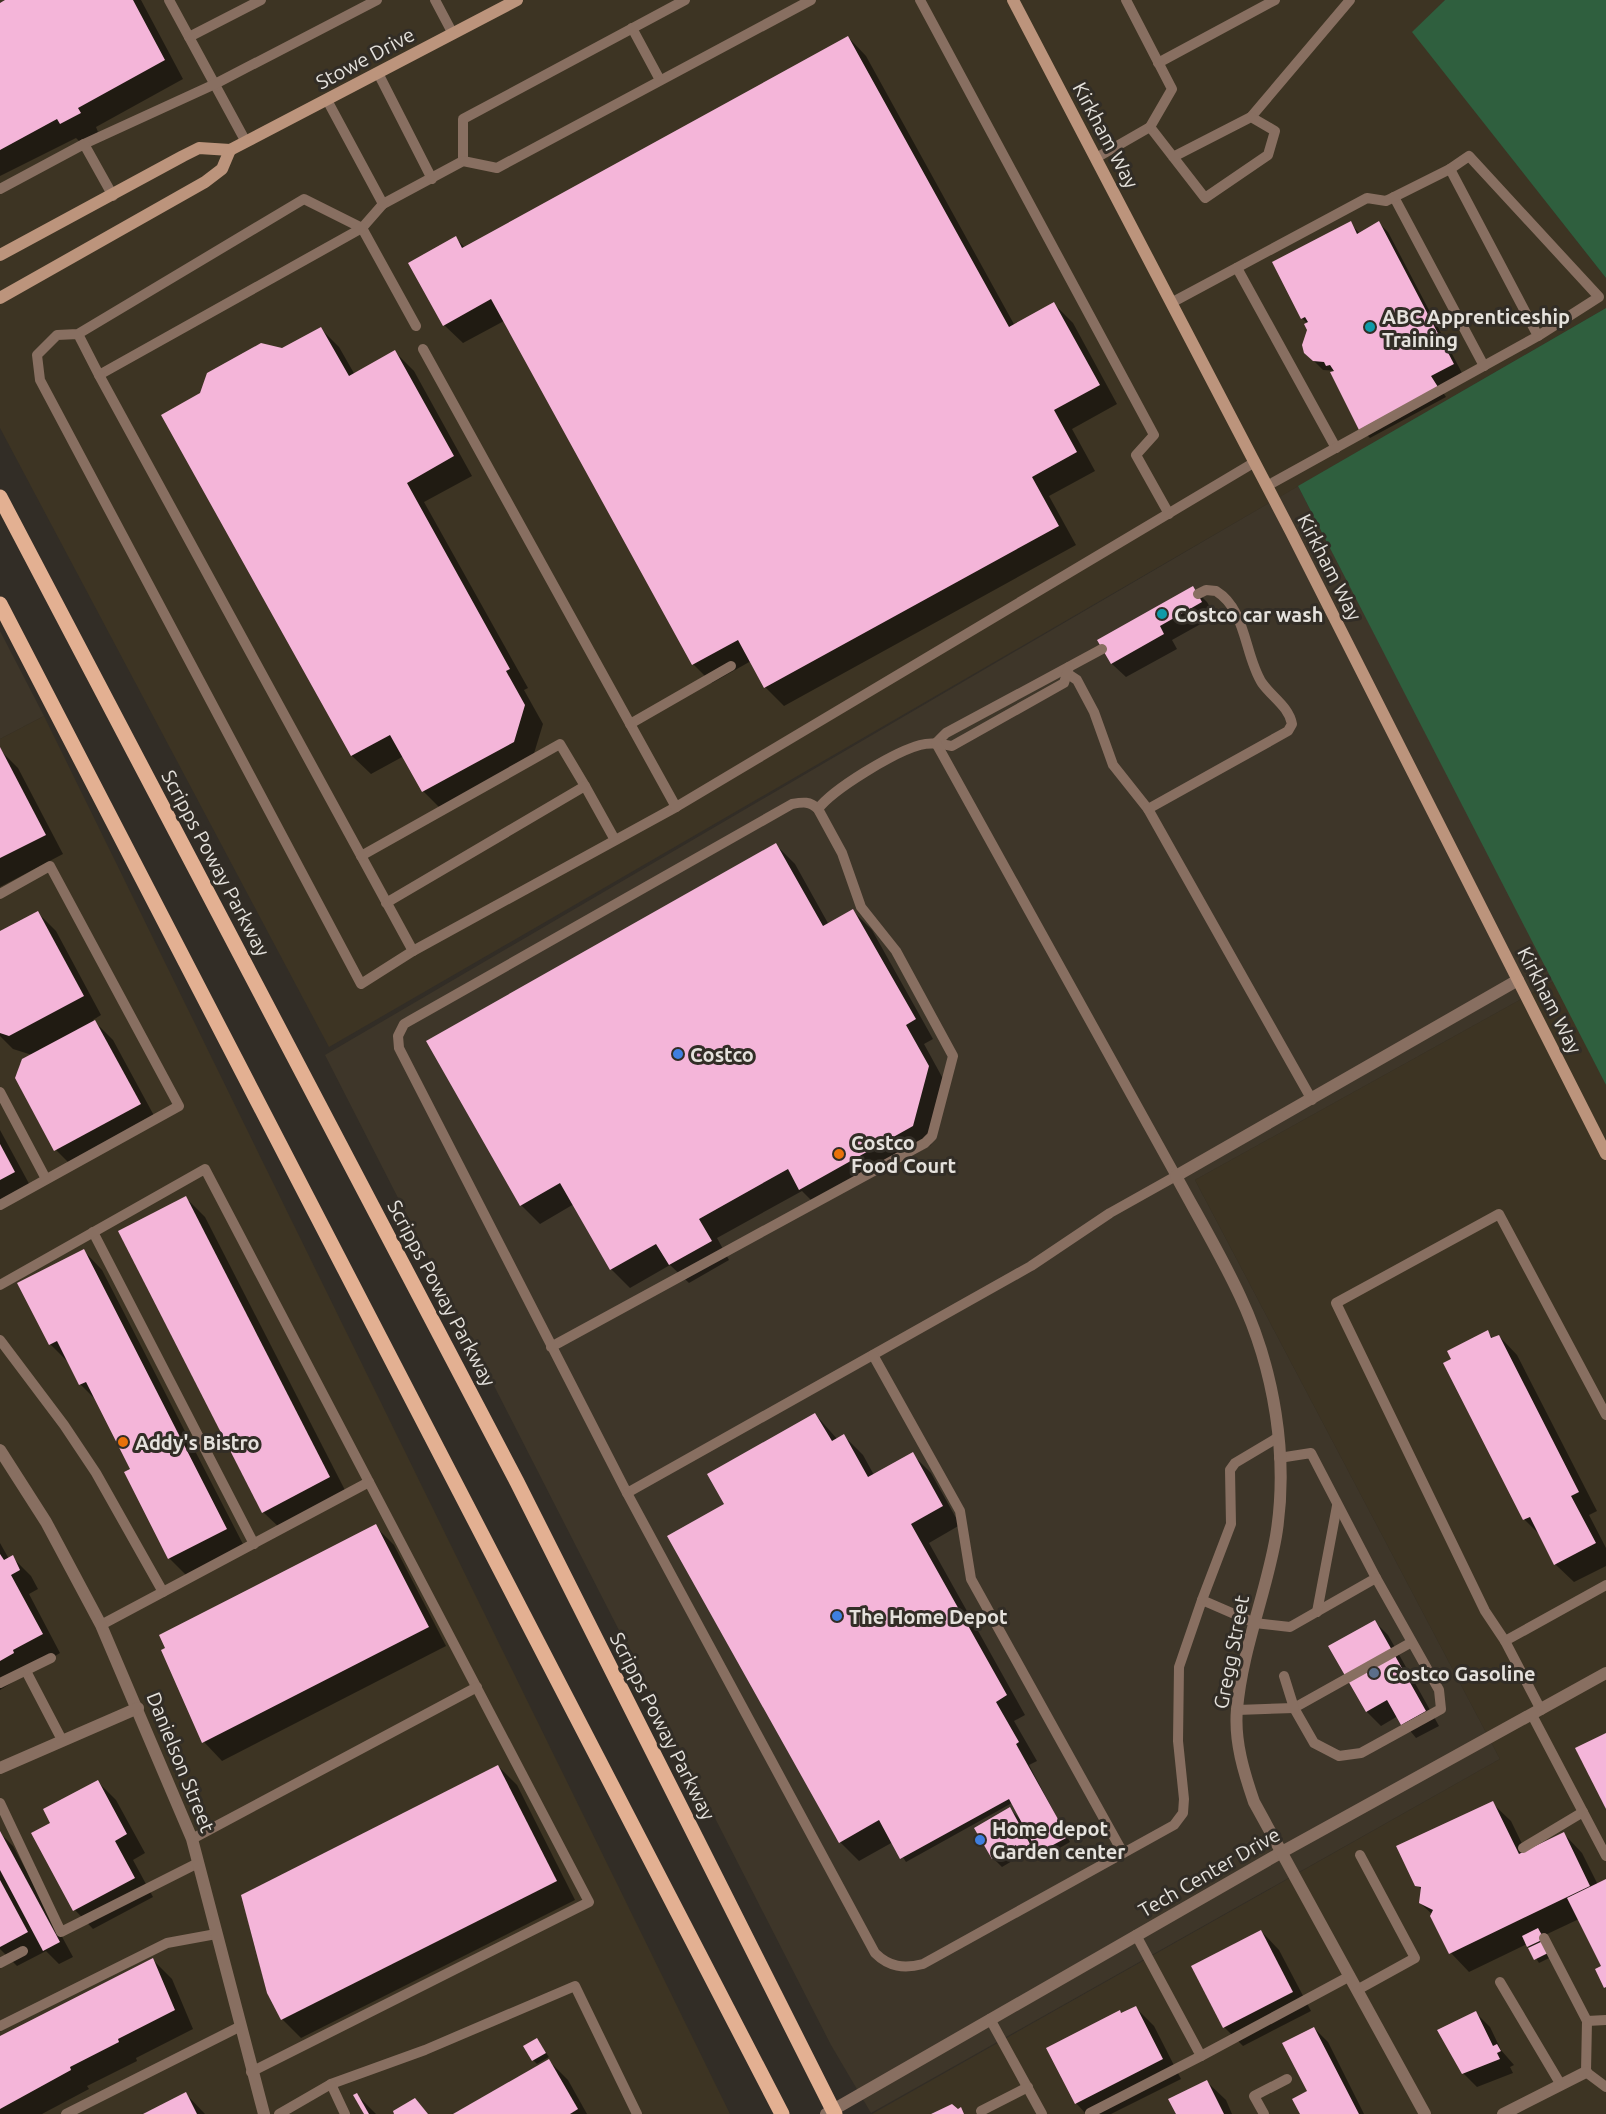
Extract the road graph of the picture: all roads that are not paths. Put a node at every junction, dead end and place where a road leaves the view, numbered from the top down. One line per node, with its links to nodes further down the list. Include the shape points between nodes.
1 (169, 0): 15 (lane)
2 (261, 0): 15 (lane)
3 (377, 0): 19 (lane)
4 (435, 0): 14 (lane)
5 (517, 0): 14 (main road, Stowe Drive)
6 (685, 0): 13 (lane)
7 (812, 0): 18 (lane)
8 (920, 0): 50 (lane, via 1154,435 1136,455)
9 (1013, 0): 27 (main road, Kirkham Way)
10 (1126, 0): 16 (lane)
11 (1275, 0): 16 (lane)
12 (1350, 0): 21 (lane)
13 (632, 28): 18 (lane); 28 (lane, via 464,119)
14 (453, 34): 17 (main road, Stowe Drive)
15 (189, 37): 19 (lane)
16 (1158, 63): 22 (lane, via 1172,89)
17 (378, 73): 20 (main road, Stowe Drive); 30 (lane)
18 (660, 80): 28 (lane, via 497,168)
19 (215, 84): 23 (lane); 24 (lane)
20 (327, 100): 23 (main road, Stowe Drive); 34 (lane)
21 (1251, 117): 26 (lane); 26 (lane, via 1275,131 1268,155 1205,198)
22 (1150, 127): 26 (lane); 27 (lane)
23 (246, 142): 25 (main road, Stowe Drive)
24 (84, 144): 31 (lane); 32 (lane)
25 (230, 150): 32 (main road, via 199,148); 38 (main road, via 222,169 206,182)
26 (1173, 157)
27 (1096, 158): 39 (main road, Kirkham Way)
28 (463, 161): 30 (lane)
29 (1449, 169): 33 (lane); 42 (lane); 42 (lane, via 1469,156 1599,297)
30 (432, 179): 34 (lane)
31 (0, 189)
32 (113, 196): 36 (main road)
33 (1394, 197): 37 (lane, via 1386,201 1367,198); 44 (lane)
34 (383, 204): 35 (lane)
35 (362, 228): 40 (lane); 41 (lane, via 304,199); 45 (lane)
36 (0, 255)
37 (1238, 268): 39 (lane); 46 (lane)
38 (0, 298)
39 (1172, 303): 47 (main road, Kirkham Way)
40 (416, 326)
41 (78, 334): 45 (lane); 66 (lane, via 57,336 37,355 40,381 361,984)
42 (1538, 336): 44 (lane)
43 (423, 349): 56 (lane)
44 (1484, 366): 46 (lane)
45 (99, 375): 63 (lane)
46 (1336, 448): 48 (lane)
47 (1255, 462): 48 (main road, Kirkham Way); 50 (lane)
48 (1267, 486): 67 (main road, Kirkham Way)
49 (0, 497): 139 (main road, Scripps Poway Parkway, via 517,1482)
50 (1169, 514): 59 (lane)
51 (1198, 594): 61 (lane, via 1216,591 1227,600 1261,681 1290,716 1292,724 1288,731)
52 (0, 604): 146 (main road)
53 (1102, 649): 55 (lane)
54 (731, 666): 56 (lane)
55 (1068, 670): 57 (lane, via 946,733); 61 (lane, via 1094,712 1113,765)
56 (630, 723): 59 (lane)
57 (936, 743): 60 (lane, via 906,750 834,792); 71 (lane)
58 (585, 786): 62 (lane); 63 (lane, via 560,744); 65 (lane)
59 (676, 807): 62 (lane)
60 (818, 809): 77 (lane, via 842,853 861,907 896,951 953,1056 932,1136); 77 (lane, via 805,802 781,807 404,1024 398,1036 399,1048)
61 (1148, 809): 69 (lane)
62 (615, 840): 66 (lane)
63 (361, 856): 65 (lane)
64 (0, 894): 72 (lane, via 50,867 179,1106)
65 (386, 903): 66 (lane)
66 (413, 951)
67 (1518, 980): 69 (street); 70 (main road, Kirkham Way)
68 (0, 1092): 72 (lane)
69 (1312, 1100): 71 (street)
70 (1606, 1154)
71 (1176, 1176): 78 (lane, via 1110,1213 1031,1266); 80 (street, Gregg Street, via 1253,1327 1271,1393)
72 (46, 1179): 73 (lane)
73 (0, 1205)
74 (93, 1232): 75 (lane); 83 (lane, via 205,1168); 86 (lane)
75 (0, 1285)
76 (0, 1340): 89 (lane, via 96,1473)
77 (551, 1347): 84 (lane)
78 (873, 1355): 84 (lane); 113 (lane, via 960,1511 971,1579)
79 (1606, 1415): 94 (lane, via 1499,1214 1336,1303 1485,1611)
80 (1277, 1438): 82 (street, Gregg Street); 90 (lane, via 1230,1470 1231,1524)
81 (0, 1450): 93 (street, Danielson Street, via 52,1532)
82 (1279, 1458): 85 (lane, via 1311,1453); 92 (street, Gregg Street, via 1276,1535)
83 (369, 1482): 86 (lane); 101 (lane)
84 (627, 1493): 113 (lane, via 875,1953 884,1962 908,1968 924,1964)
85 (1337, 1506): 87 (lane); 91 (lane)
86 (254, 1544): 89 (lane)
87 (1376, 1578): 91 (lane); 95 (lane)
88 (1606, 1585): 94 (lane)
89 (163, 1592): 93 (lane)
90 (1202, 1600): 92 (lane); 113 (lane, via 1179,1667 1177,1704 1183,1813 1174,1825)
91 (1317, 1612): 92 (lane, via 1290,1627)
92 (1255, 1623): 104 (street, Gregg Street)
93 (101, 1625): 102 (street, Danielson Street)
94 (1504, 1641): 105 (lane)
95 (1412, 1642): 103 (lane); 103 (lane, via 1439,1690 1441,1709 1361,1753 1339,1756 1314,1743)
96 (51, 1658): 97 (lane)
97 (26, 1671): 100 (lane); 106 (lane)
98 (1606, 1673): 105 (street, Tech Center Drive)
99 (1284, 1676): 103 (lane)
100 (0, 1683)
101 (477, 1687): 110 (lane); 131 (lane, via 589,1902)
102 (138, 1708): 106 (street); 110 (street, Danielson Street)
103 (1294, 1708): 104 (lane)
104 (1237, 1710): 112 (street, Gregg Street, via 1243,1772 1254,1802)
105 (1537, 1712): 109 (lane); 112 (street, Tech Center Drive)
106 (62, 1740): 107 (street)
107 (0, 1768)
108 (0, 1803): 116 (lane, via 61,1932)
109 (1583, 1812): 111 (lane); 115 (lane)
110 (192, 1839): 116 (street, Danielson Street)
111 (1523, 1848)
112 (1282, 1852): 118 (street, Tech Center Drive); 122 (street, Gregg Street)
113 (1123, 1853)
114 (1360, 1855): 124 (lane, via 1415,1958)
115 (1606, 1856)
116 (198, 1863): 117 (street, Danielson Street)
117 (216, 1934): 128 (lane, via 167,1943); 129 (street, Danielson Street)
118 (1136, 1935): 125 (street, Tech Center Drive); 130 (lane)
119 (1544, 1938): 127 (lane)
120 (23, 1951): 121 (lane)
121 (0, 1963)
122 (1350, 1976): 124 (street, Gregg Street); 130 (lane)
123 (1500, 1982): 135 (lane)
124 (1357, 1990): 149 (street, Gregg Street)
125 (990, 2019): 136 (lane); 139 (street, Tech Center Drive)
126 (1606, 2020): 127 (lane)
127 (1587, 2021): 132 (lane)
128 (0, 2026)
129 (239, 2026): 131 (street, Danielson Street); 141 (lane)
130 (1201, 2056): 140 (lane)
131 (251, 2072): 142 (street, Danielson Street)
132 (1586, 2072): 135 (street); 137 (lane)
133 (1287, 2079): 148 (lane, via 1254,2096)
134 (331, 2084): 143 (lane); 144 (lane); 145 (lane, via 425,2050 575,1986)
135 (1561, 2085): 150 (street)
136 (1028, 2087): 138 (lane); 147 (lane)
137 (1606, 2087)
138 (981, 2111)
139 (831, 2112)
140 (1090, 2113)
141 (66, 2114)
142 (264, 2114)
143 (279, 2114)
144 (345, 2114)
145 (637, 2114)
146 (782, 2114)
147 (1042, 2114)
148 (1264, 2114)
149 (1425, 2114)
150 (1503, 2114)

